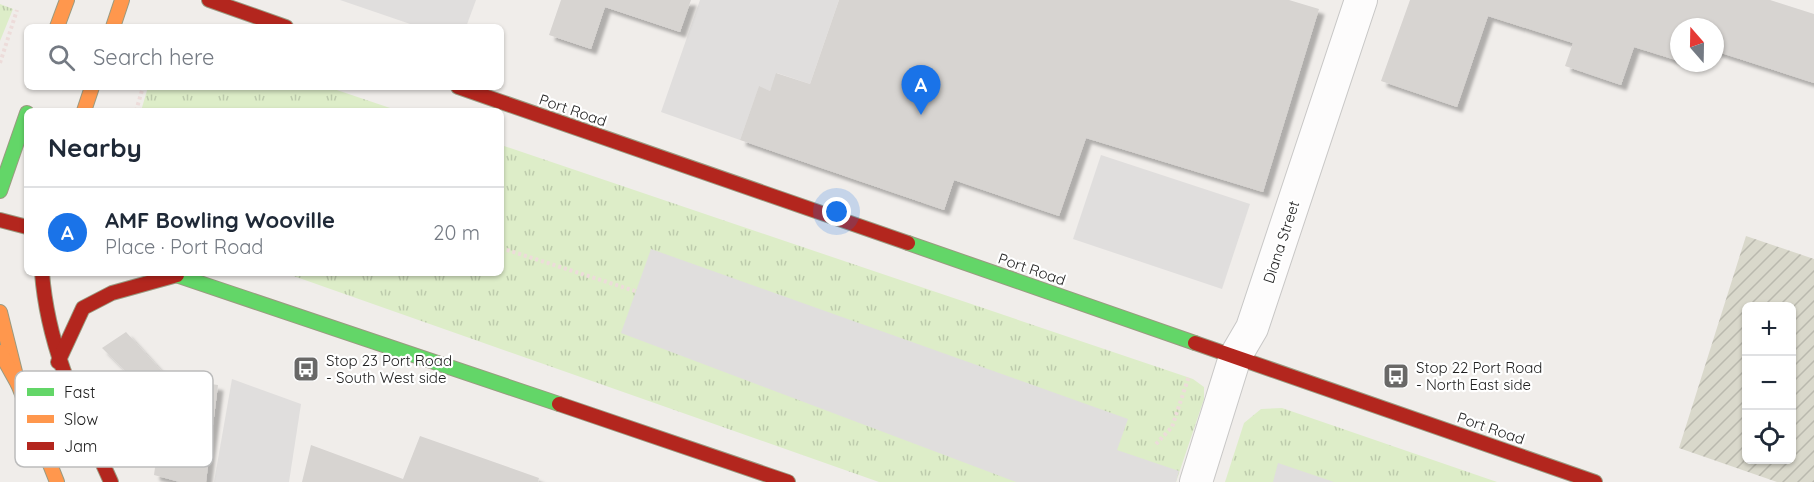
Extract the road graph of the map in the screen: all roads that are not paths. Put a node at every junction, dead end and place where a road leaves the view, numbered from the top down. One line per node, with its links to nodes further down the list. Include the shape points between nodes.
1 (67, 0): 5 (main road)
2 (122, 0): 6 (main road)
3 (209, 0): 7 (main road)
4 (1361, 0): 20 (street, Diana Street, via 1252,328)
5 (58, 24)
6 (114, 24)
7 (277, 24)
8 (91, 90): 10 (main road)
9 (467, 90): 20 (main road, Port Road)
10 (85, 108)
11 (24, 121): 12 (main road)
12 (0, 191)
13 (0, 220): 14 (main road)
14 (24, 226)
15 (42, 276): 21 (main road)
16 (167, 276): 21 (main road, via 112,293 83,308)
17 (180, 276): 31 (main road)
18 (0, 312): 24 (main road)
19 (0, 352): 25 (main road)
20 (1235, 357): 32 (street, Diana Street); 33 (main road, Port Road)
21 (58, 362): 22 (main road)
22 (62, 371)
23 (0, 372): 26 (main road)
24 (15, 372)
25 (15, 379)
26 (15, 382)
27 (51, 467): 29 (main road)
28 (104, 467): 30 (main road)
29 (57, 482)
30 (111, 482)
31 (788, 482)
32 (1196, 482)
33 (1595, 482)

